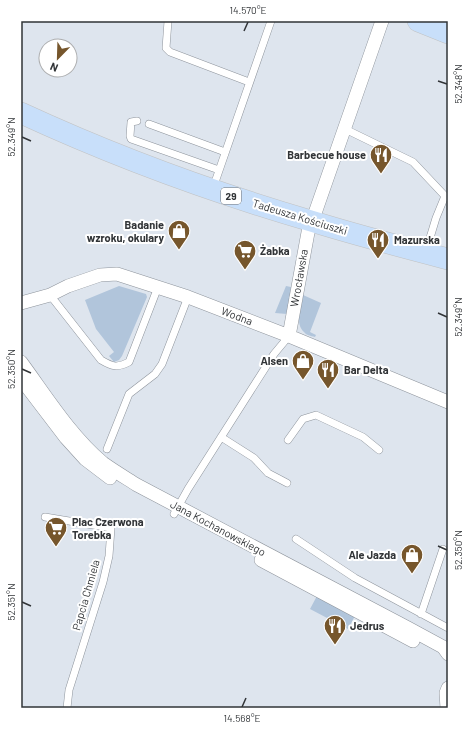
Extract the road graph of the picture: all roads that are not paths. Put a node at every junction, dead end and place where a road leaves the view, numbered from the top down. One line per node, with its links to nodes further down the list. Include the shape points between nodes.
1 (168, 21): 6 (lane, via 166,48 170,52)
2 (271, 21): 6 (lane)
3 (382, 21): 10 (street, Wrocławska)
4 (418, 21): 5 (main road)
5 (448, 33)
6 (249, 82): 11 (lane)
7 (21, 113): 13 (main road, Tadeusza Kościuszki / 29, via 75,138)
8 (137, 122): 12 (lane, via 131,122 131,139)
9 (149, 124): 11 (lane)
10 (345, 129): 14 (street, Wrocławska); 15 (lane, via 413,162 445,196)
11 (225, 152): 12 (lane)
12 (219, 170): 13 (lane)
13 (212, 190): 14 (main road, Tadeusza Kościuszki / 29)
14 (311, 222): 15 (main road, Tadeusza Kościuszki / 29); 21 (street, Wrocławska)
15 (425, 253): 16 (main road, Tadeusza Kościuszki / 29)
16 (448, 260)
17 (158, 287): 18 (street, Wodna, via 117,274 100,275); 18 (lane, via 129,362 120,366 111,366 101,360); 19 (street, Wodna)
18 (50, 294): 20 (street, Wodna)
19 (188, 297): 21 (street, Wodna); 27 (lane, via 162,364 155,374 129,394)
20 (21, 303)
21 (289, 336): 24 (street, Wodna); 25 (lane, Wrocławska, via 274,354)
22 (21, 362): 30 (street, Jana Kochanowskiego, via 80,439 104,463)
23 (21, 379): 30 (street, Jana Kochanowskiego, via 85,459 133,493)
24 (448, 402)
25 (221, 437): 29 (lane, via 254,458 268,473); 30 (lane, Wrocławska)
26 (288, 440): 28 (lane, via 303,419 316,415 363,437)
27 (107, 449)
28 (379, 450)
29 (287, 483)
30 (177, 510): 36 (street, Jana Kochanowskiego, via 330,585 443,647); 37 (street, Jana Kochanowskiego, via 440,655)
31 (45, 517): 39 (lane, Papcia Chmiela, via 111,528 109,556 69,690)
32 (296, 539): 34 (lane, via 355,578)
33 (442, 549): 34 (lane)
34 (421, 614): 35 (lane)
35 (448, 628)
36 (448, 654)
37 (448, 657)
38 (448, 688): 40 (street)
39 (67, 708)
40 (447, 708)

